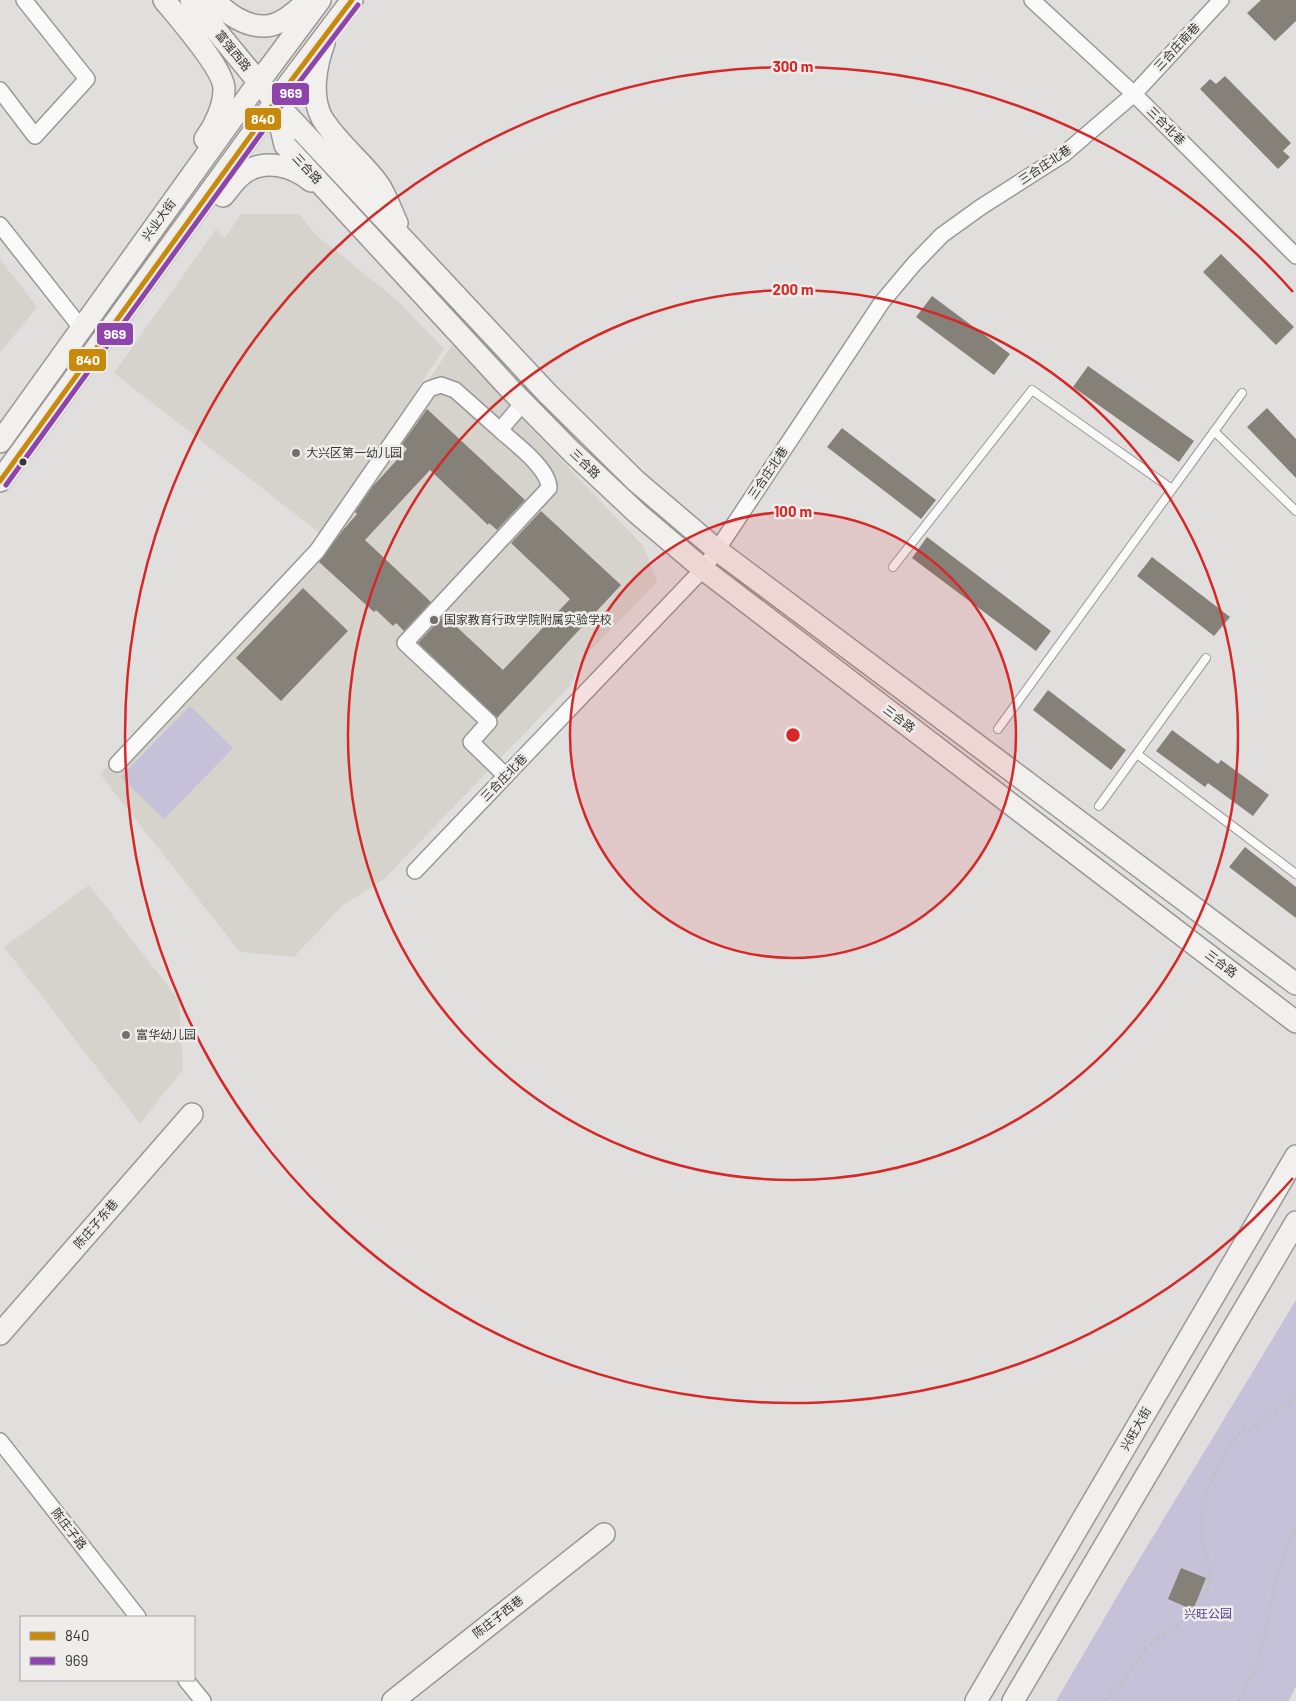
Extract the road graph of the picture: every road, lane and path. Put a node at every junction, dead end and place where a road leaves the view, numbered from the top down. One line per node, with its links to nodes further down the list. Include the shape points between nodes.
1 (24, 0): 12 (street, via 87,79 35,136)
2 (164, 0): 15 (street, via 209,58 224,88 220,110 211,131 186,163)
3 (191, 0): 11 (street, 富强西路)
4 (215, 0): 5 (street, via 222,9 242,21 266,26 286,18)
5 (308, 0)
6 (320, 0): 11 (street, 兴业大街)
7 (352, 0): 10 (street, 兴业大街)
8 (1032, 0): 13 (street, 三合北巷)
9 (1221, 0): 13 (street, 三合庄南巷)
10 (329, 30): 14 (street, 兴业大街); 18 (street, via 316,76 316,100 322,117 380,186)
11 (258, 83): 14 (street, 富强西路); 15 (street, 兴业大街)
12 (0, 90)
13 (1134, 94): 20 (street, 三合北巷); 30 (street, 三合庄北巷, via 1064,154 942,235 914,264 882,302)
14 (275, 102): 16 (street, 三合路, via 285,146); 18 (street, 三合路); 19 (street, 兴业大街)
15 (180, 192): 21 (street, 兴业大街)
16 (341, 206): 19 (street, via 300,172 271,164 257,167 244,173 200,223); 23 (street, 三合路)
17 (0, 225): 21 (street)
18 (406, 242): 30 (street, 三合路, via 629,474)
19 (173, 245): 27 (street, 兴业大街)
20 (1296, 256)
21 (82, 329): 26 (street, 兴业大街)
22 (1242, 393): 25 (lane)
23 (523, 403): 24 (street); 32 (street, 三合路, via 637,513)
24 (500, 430): 36 (street, via 455,390 441,385 430,388 317,550); 37 (street, via 543,470 549,488 405,643 489,722 471,742)
25 (1214, 431): 28 (lane); 29 (lane)
26 (0, 442)
27 (0, 481)
28 (1172, 489): 31 (lane, via 1032,390); 34 (lane)
29 (1296, 511)
30 (717, 550): 32 (street, 三合庄北巷); 41 (street, 三合路)
31 (893, 567)
32 (702, 570): 37 (street, 三合庄北巷); 42 (street, 三合路)
33 (1206, 658): 35 (lane)
34 (998, 729)
35 (1136, 754): 38 (lane); 40 (lane)
36 (117, 764)
37 (506, 776): 39 (street, 三合庄北巷)
38 (1099, 806)
39 (415, 871)
40 (1296, 874)
41 (1296, 984)
42 (1296, 1022)
43 (192, 1114): 46 (street, 陈庄子东巷)
44 (1296, 1156): 55 (street, 兴旺大街)
45 (1296, 1222): 56 (street)
46 (0, 1334)
47 (1296, 1397): 57 (path, via 1249,1431 1244,1427 1212,1476 1203,1504 1200,1533 1210,1580 1204,1603 1148,1646)
48 (0, 1440): 51 (street, 陈庄子路)
49 (1296, 1528): 58 (path, via 1273,1591 1257,1667)
50 (604, 1534): 54 (street, 陈庄子西巷)
51 (137, 1616)
52 (187, 1681): 53 (street)
53 (203, 1701)
54 (393, 1701)
55 (976, 1701)
56 (1013, 1701)
57 (1105, 1701)
58 (1238, 1701)

